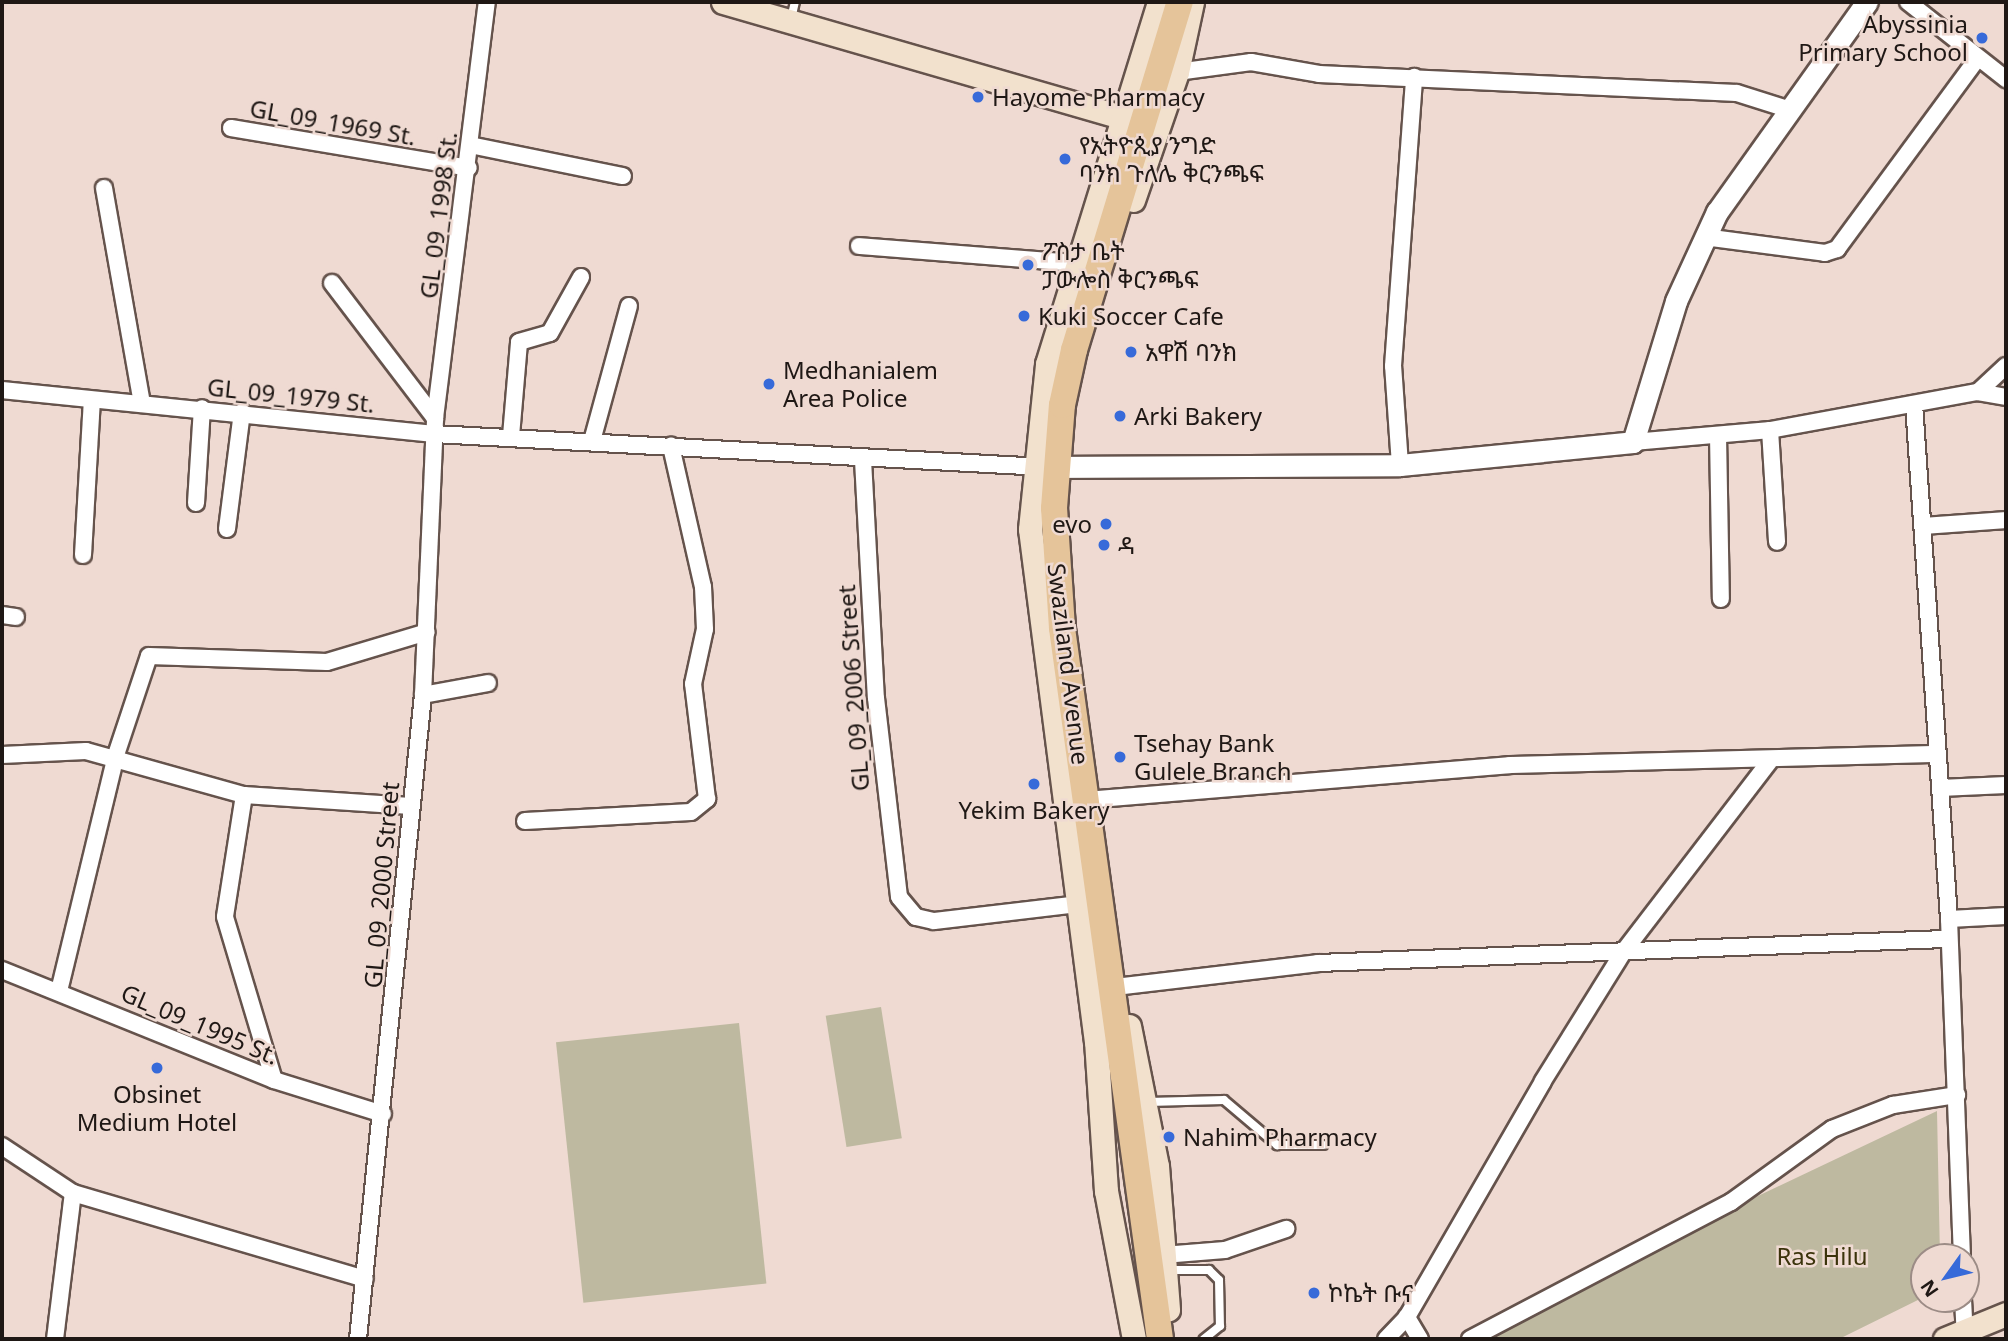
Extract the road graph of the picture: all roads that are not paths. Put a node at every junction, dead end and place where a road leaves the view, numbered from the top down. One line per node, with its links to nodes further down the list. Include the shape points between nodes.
1 (487, 2): 17 (street, GL_09_1998 St.)
2 (723, 2): 9 (main road)
3 (1159, 2): 15 (main road)
4 (1170, 2): 15 (main road, Swaziland Avenue)
5 (1180, 2): 15 (main road, Swaziland Avenue)
6 (1192, 2): 11 (main road)
7 (1867, 2): 14 (street)
8 (1908, 2): 10 (street)
9 (793, 11): 15 (main road)
10 (1978, 58): 13 (street); 21 (street, via 1837,249 1825,253)
11 (1177, 72): 12 (street, via 1251,62 1319,74); 15 (main road)
12 (1414, 77): 14 (street, via 1761,98); 44 (street, via 1393,366)
13 (2006, 79)
14 (1787, 109): 21 (street)
15 (1141, 123): 23 (main road); 45 (main road, Swaziland Avenue, via 1072,318)
16 (230, 128): 18 (street, GL_09_1969 St.)
17 (470, 145): 18 (street, GL_09_1998 St.); 19 (street)
18 (468, 168): 36 (street, GL_09_1998 St.)
19 (622, 176)
20 (104, 188): 32 (street)
21 (1704, 237): 41 (street, via 1676,301)
22 (859, 246): 23 (street)
23 (1076, 263): 45 (main road, via 1047,363)
24 (581, 276): 39 (street, via 550,333 519,342)
25 (332, 283): 36 (street)
26 (629, 306): 40 (street)
27 (2006, 366): 29 (street)
28 (2, 390): 31 (street, GL_09_1979 St.)
29 (1978, 392): 30 (street); 33 (street)
30 (2006, 397)
31 (92, 401): 32 (street, GL_09_1979 St.); 51 (street)
32 (142, 404): 34 (street, GL_09_1979 St.)
33 (1914, 404): 37 (street); 48 (street)
34 (202, 408): 35 (street, GL_09_1979 St.); 46 (street)
35 (242, 412): 36 (street, GL_09_1979 St.); 49 (street)
36 (435, 426): 39 (street, GL_09_1979 St.); 53 (street, GL_09_2000 Street)
37 (1770, 430): 38 (street); 50 (street)
38 (1718, 435): 41 (street); 52 (street)
39 (511, 436): 40 (street, GL_09_1979 St.)
40 (592, 441): 42 (street, GL_09_1979 St.)
41 (1633, 442): 44 (street)
42 (671, 446): 43 (street, GL_09_1979 St.); 65 (street, via 703,587 705,629 694,684 707,799 691,812)
43 (863, 460): 45 (street, GL_09_1979 St.); 66 (street, GL_09_2006 Street, via 888,839 906,909 934,921)
44 (1400, 465): 45 (street)
45 (1051, 468): 63 (main road); 66 (main road, via 1033,579); 92 (main road, Swaziland Avenue, via 1045,566); 93 (main road, Swaziland Avenue, via 1056,578)
46 (196, 503)
47 (2006, 520): 48 (street)
48 (1924, 526): 56 (street)
49 (227, 529)
50 (1777, 542)
51 (83, 555)
52 (1721, 599)
53 (427, 632): 55 (street, GL_09_2000 Street); 58 (street, via 327,662 149,656)
54 (488, 683): 55 (street)
55 (423, 695): 64 (street, GL_09_2000 Street)
56 (1934, 754): 59 (street); 61 (street)
57 (2, 755): 58 (street)
58 (117, 755): 62 (street); 73 (street)
59 (1769, 762): 63 (street, via 1497,765); 70 (street)
60 (2006, 785): 61 (street)
61 (1940, 789): 68 (street)
62 (244, 795): 64 (street); 74 (street, via 225,917)
63 (1097, 799): 72 (main road)
64 (411, 806): 77 (street, GL_09_2000 Street)
65 (525, 821)
66 (1078, 904): 91 (main road, via 1100,1081 1106,1191)
67 (2006, 916): 68 (street)
68 (1949, 919): 69 (street)
69 (1947, 939): 70 (street); 75 (street)
70 (1624, 951): 72 (street, via 1318,963); 87 (street, via 1450,1235)
71 (2, 971): 73 (street, GL_09_1995 St.)
72 (1123, 986): 76 (main road)
73 (59, 991): 74 (street, GL_09_1995 St.)
74 (274, 1080): 77 (street, GL_09_1995 St.)
75 (1957, 1095): 82 (street); 98 (street, via 1893,1105 1832,1129 1731,1202)
76 (1145, 1102): 78 (lane, via 1224,1100 1269,1141); 83 (main road)
77 (383, 1114): 84 (street, GL_09_2000 Street)
78 (1323, 1145)
79 (2, 1146): 80 (street)
80 (73, 1193): 84 (street); 89 (street)
81 (1286, 1228): 83 (street, via 1225,1250)
82 (1962, 1243)
83 (1164, 1262): 94 (main road); 95 (lane, via 1215,1273 1222,1317)
84 (365, 1279): 90 (street, GL_09_2000 Street)
85 (1961, 1313): 88 (street)
86 (2006, 1314): 88 (main road)
87 (1407, 1317): 96 (street); 97 (street)
88 (1958, 1337)
89 (55, 1339)
90 (358, 1339)
91 (1134, 1339)
92 (1150, 1339)
93 (1160, 1339)
94 (1172, 1339)
95 (1204, 1339)
96 (1386, 1339)
97 (1420, 1339)
98 (1469, 1339)

